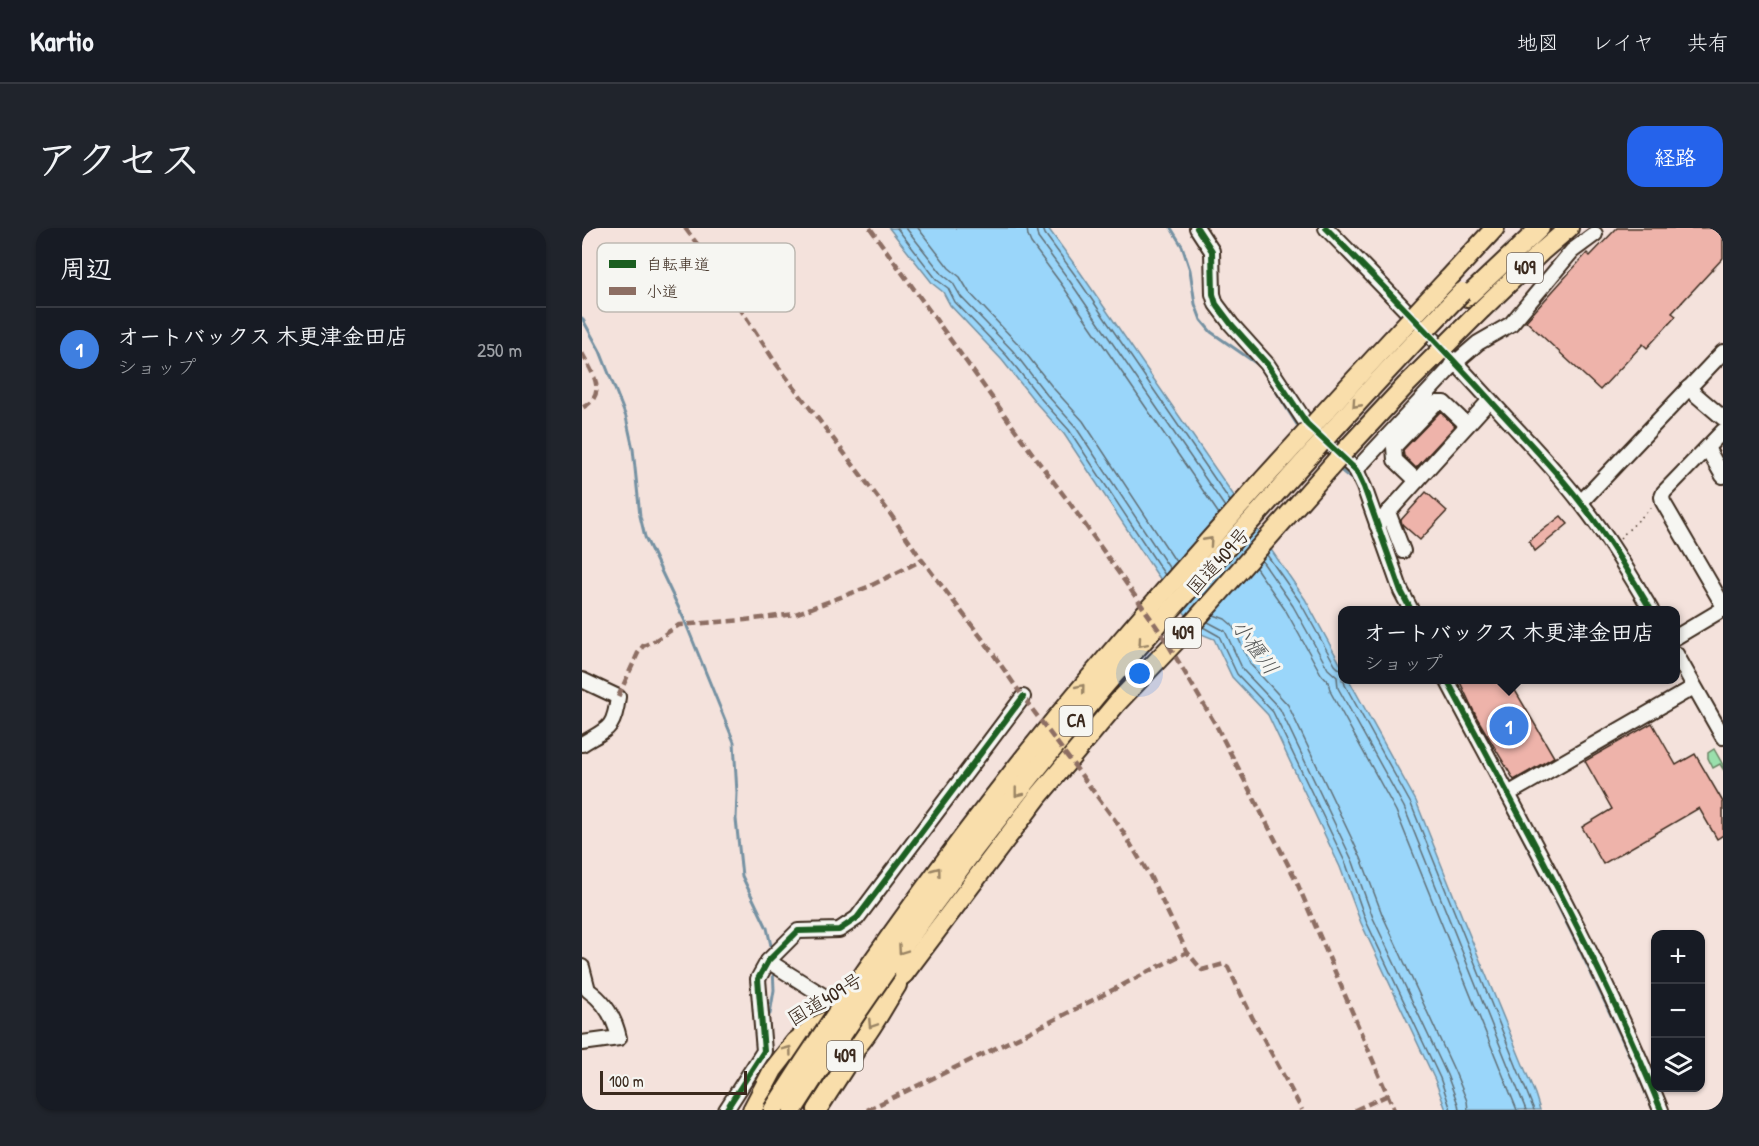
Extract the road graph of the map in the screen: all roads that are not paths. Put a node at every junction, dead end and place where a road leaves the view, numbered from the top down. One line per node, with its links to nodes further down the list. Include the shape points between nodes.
1 (1197, 228): 20 (street, via 1212,251 1216,303 1267,364 1307,424)
2 (1326, 228): 13 (street)
3 (1477, 228): 9 (highway)
4 (1495, 228): 9 (highway)
5 (1524, 228): 10 (highway, CA)
6 (1540, 228): 10 (highway)
7 (1569, 228): 41 (highway, 国道409号 / 409, bridge, via 1398,394 1117,703 1037,798)
8 (1595, 234): 13 (street, via 1572,251 1511,324 1478,343)
9 (1444, 276): 12 (highway, bridge, via 1414,303)
10 (1464, 294): 12 (highway, CA, bridge)
11 (1723, 352): 14 (street)
12 (1390, 353): 45 (highway, CA, one-way to 12, bridge, via 836,1013 929,881 1018,766 1161,593); 47 (highway, CA, one-way to 47, bridge, via 1027,781 943,891)
13 (1456, 362): 15 (street); 20 (street)
14 (1688, 388): 16 (street); 23 (street)
15 (1490, 400): 17 (street); 23 (street)
16 (1723, 418)
17 (1467, 425): 22 (street); 22 (street, via 1444,403 1436,403 1394,447 1395,460)
18 (1723, 431): 19 (street)
19 (1707, 448): 21 (street); 29 (street, via 1662,497)
20 (1356, 470): 25 (street)
21 (1723, 476)
22 (1417, 481): 24 (street)
23 (1581, 502): 28 (street)
24 (1388, 512): 25 (street); 26 (street)
25 (1377, 525): 27 (street)
26 (1402, 551)
27 (1409, 606)
28 (1649, 606)
29 (1723, 607): 30 (street)
30 (1680, 634)
31 (1680, 661): 34 (street)
32 (582, 680): 37 (street, via 618,697 608,729)
33 (1449, 684): 38 (street)
34 (1694, 687): 36 (street); 38 (street)
35 (1023, 697): 39 (street, via 857,918 839,930 798,931)
36 (1723, 737)
37 (582, 744)
38 (1508, 794): 49 (street, via 1614,1000)
39 (768, 961): 42 (street, via 830,1000); 46 (street, via 758,979 764,1051)
40 (582, 968): 43 (street, via 588,990 610,1014 619,1038)
41 (904, 974): 42 (highway, 国道409号 / 409, via 884,991); 44 (highway, 国道409号 / 409, one-way to 44)
42 (833, 1018): 45 (highway, 国道409号 / 409, one-way to 42, via 773,1070 795,1042)
43 (582, 1043)
44 (859, 1045): 45 (highway, 国道409号 / 409, via 834,1061 781,1075); 48 (highway)
45 (761, 1107)
46 (726, 1110)
47 (793, 1110)
48 (817, 1110)
49 (1661, 1110)

